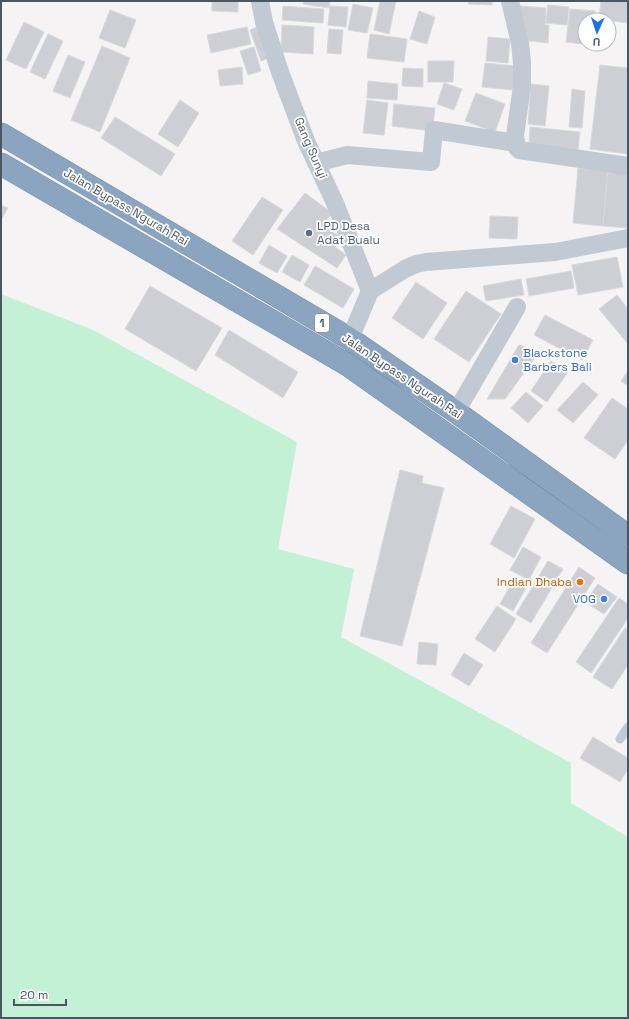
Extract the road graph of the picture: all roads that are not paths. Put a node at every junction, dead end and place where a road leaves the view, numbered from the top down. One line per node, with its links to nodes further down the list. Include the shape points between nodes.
1 (260, 1): 5 (street, Gang Sunyi, via 280,72)
2 (510, 1): 4 (street, via 522,63 522,86)
3 (1, 134): 8 (highway, Jalan Bypass Ngurah Rai / 1)
4 (515, 142): 5 (street, via 434,130 431,162 347,155); 7 (street, via 519,150)
5 (316, 163): 11 (street, Gang Sunyi, via 336,203)
6 (1, 164): 10 (highway, Jalan Bypass Ngurah Rai / 1)
7 (628, 166)
8 (143, 217): 10 (highway); 13 (highway, Jalan Bypass Ngurah Rai / 1)
9 (628, 238): 11 (street, via 555,252 416,264)
10 (132, 240): 16 (highway, Jalan Bypass Ngurah Rai / 1, via 348,365)
11 (370, 291): 13 (street)
12 (517, 307): 14 (street)
13 (350, 339): 14 (highway, Jalan Bypass Ngurah Rai / 1)
14 (456, 412): 15 (highway, Jalan Bypass Ngurah Rai / 1)
15 (628, 536)
16 (628, 563)
17 (628, 727): 18 (lane)
18 (620, 739)

